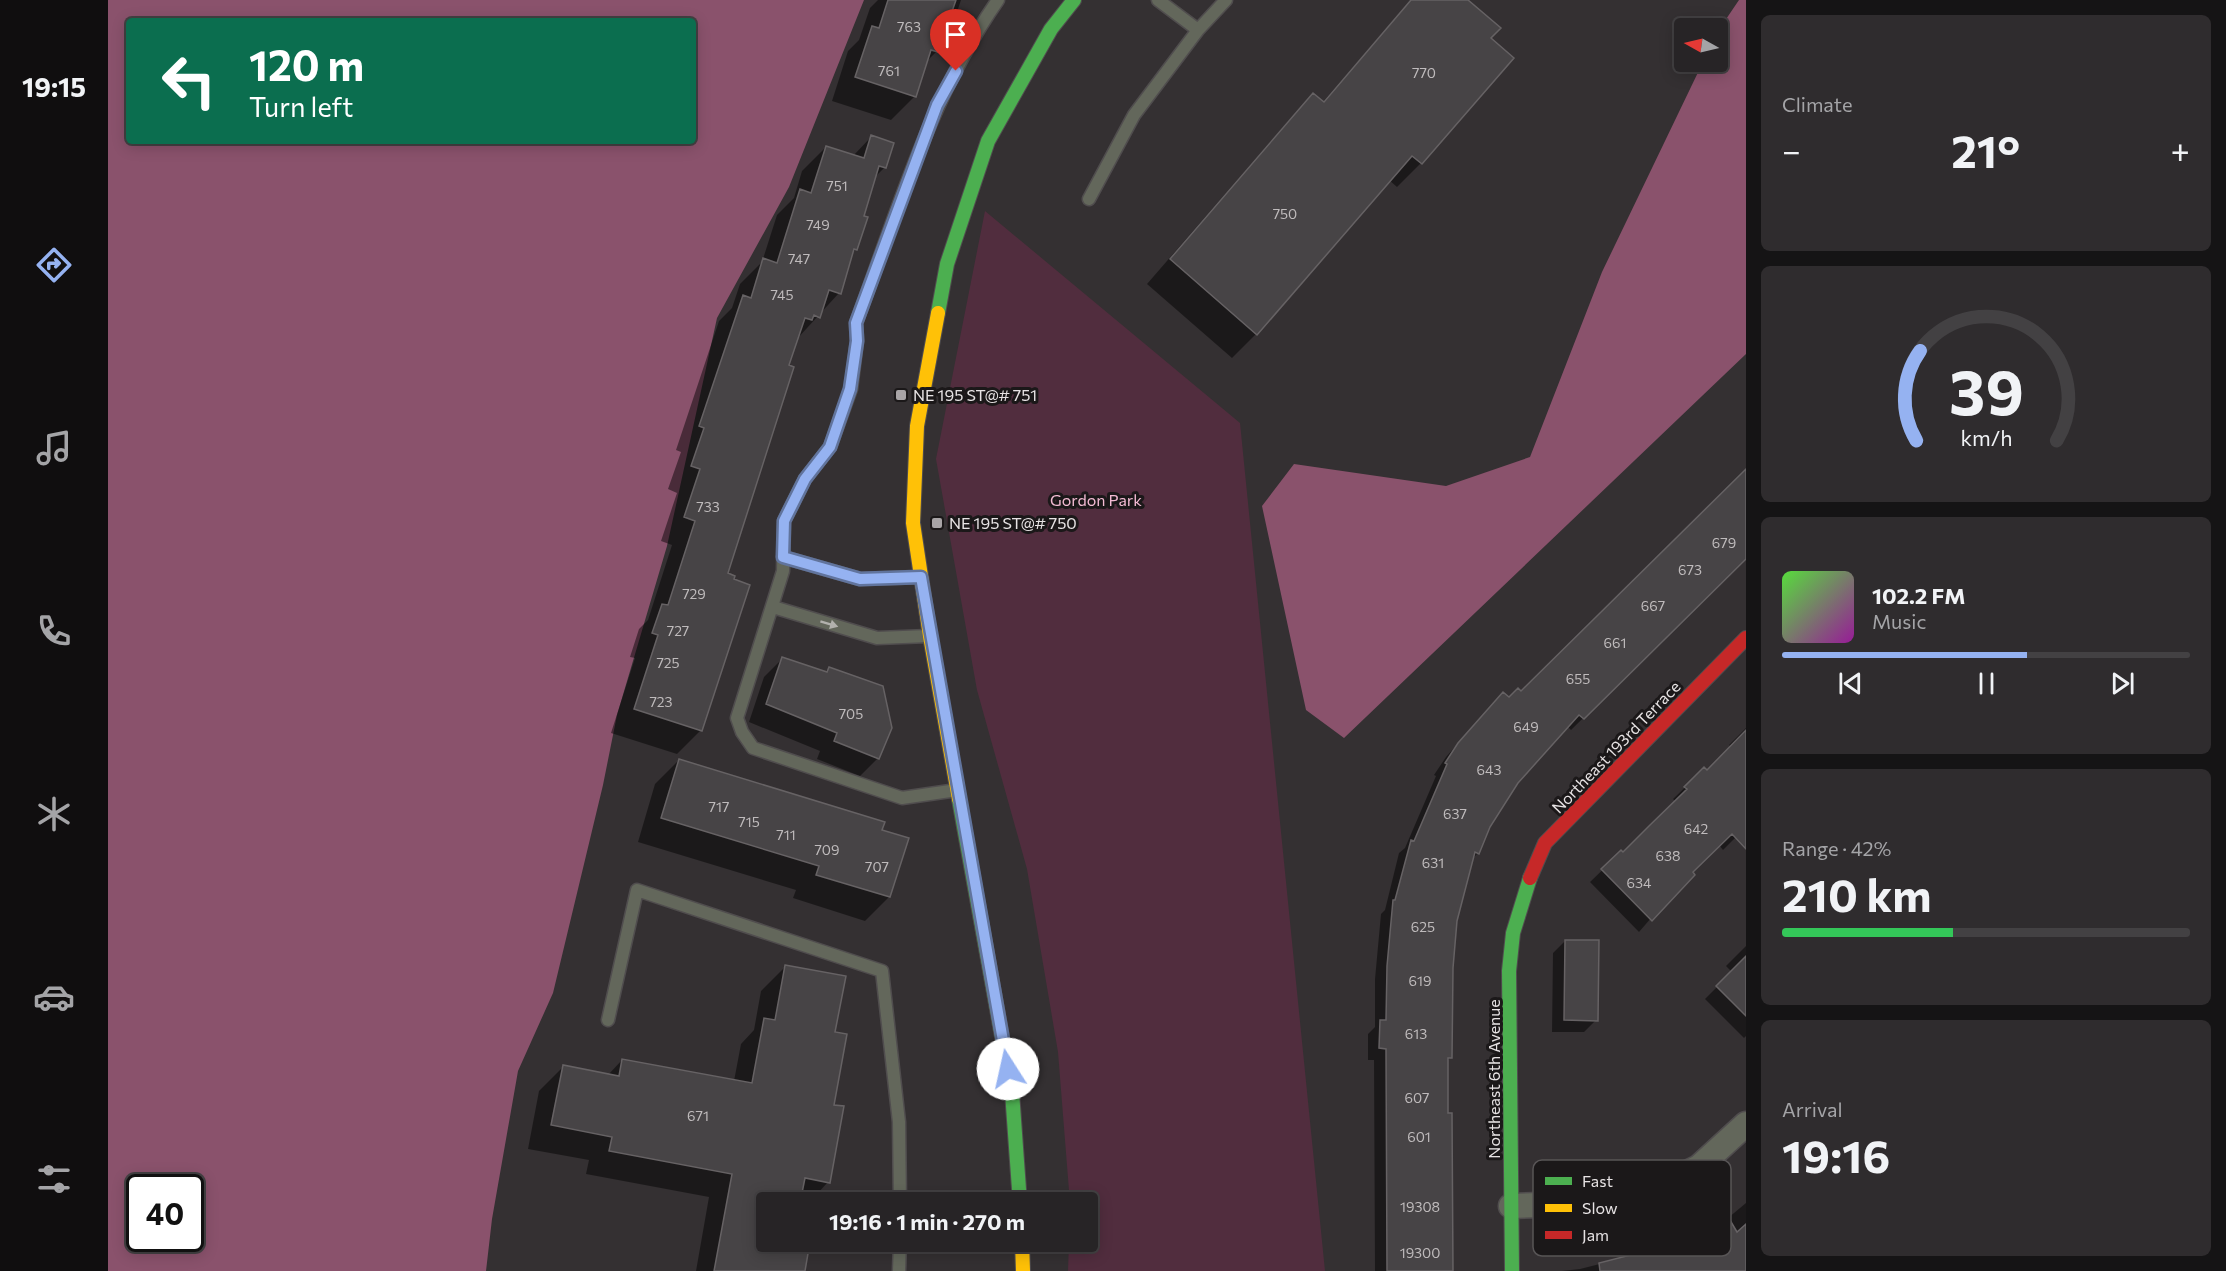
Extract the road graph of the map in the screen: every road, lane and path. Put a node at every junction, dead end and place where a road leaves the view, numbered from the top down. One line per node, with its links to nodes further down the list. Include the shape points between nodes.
1 (998, 0): 7 (lane, via 937,105 856,323 850,389 830,447 805,479 784,521)
2 (1074, 0): 8 (street, via 1051,29 988,141 947,264 917,426 913,523)
3 (1158, 0): 5 (lane)
4 (1226, 0): 5 (lane)
5 (1198, 30): 6 (lane, via 1134,115)
6 (1089, 199)
7 (783, 557): 8 (lane, via 860,579); 9 (lane)
8 (921, 577): 10 (street)
9 (773, 607): 10 (lane, one-way to 10, via 877,638); 12 (lane, via 736,718 753,748 902,798)
10 (930, 636): 12 (street)
11 (1746, 638): 13 (street, Northeast 193rd Terrace, via 1545,843)
12 (958, 790): 18 (street, via 1012,1092)
13 (1525, 889): 20 (street, Northeast 6th Avenue, via 1513,933 1509,971)
14 (608, 1020): 17 (lane, via 637,890 882,971 899,1122)
15 (1746, 1124): 16 (street)
16 (1707, 1160)
17 (900, 1192)
18 (1019, 1192)
19 (1533, 1205): 20 (street)
20 (1511, 1206): 25 (street, Northeast 6th Avenue)
21 (900, 1252): 23 (lane)
22 (1023, 1252): 24 (street)
23 (899, 1271)
24 (1023, 1271)
25 (1512, 1271)

